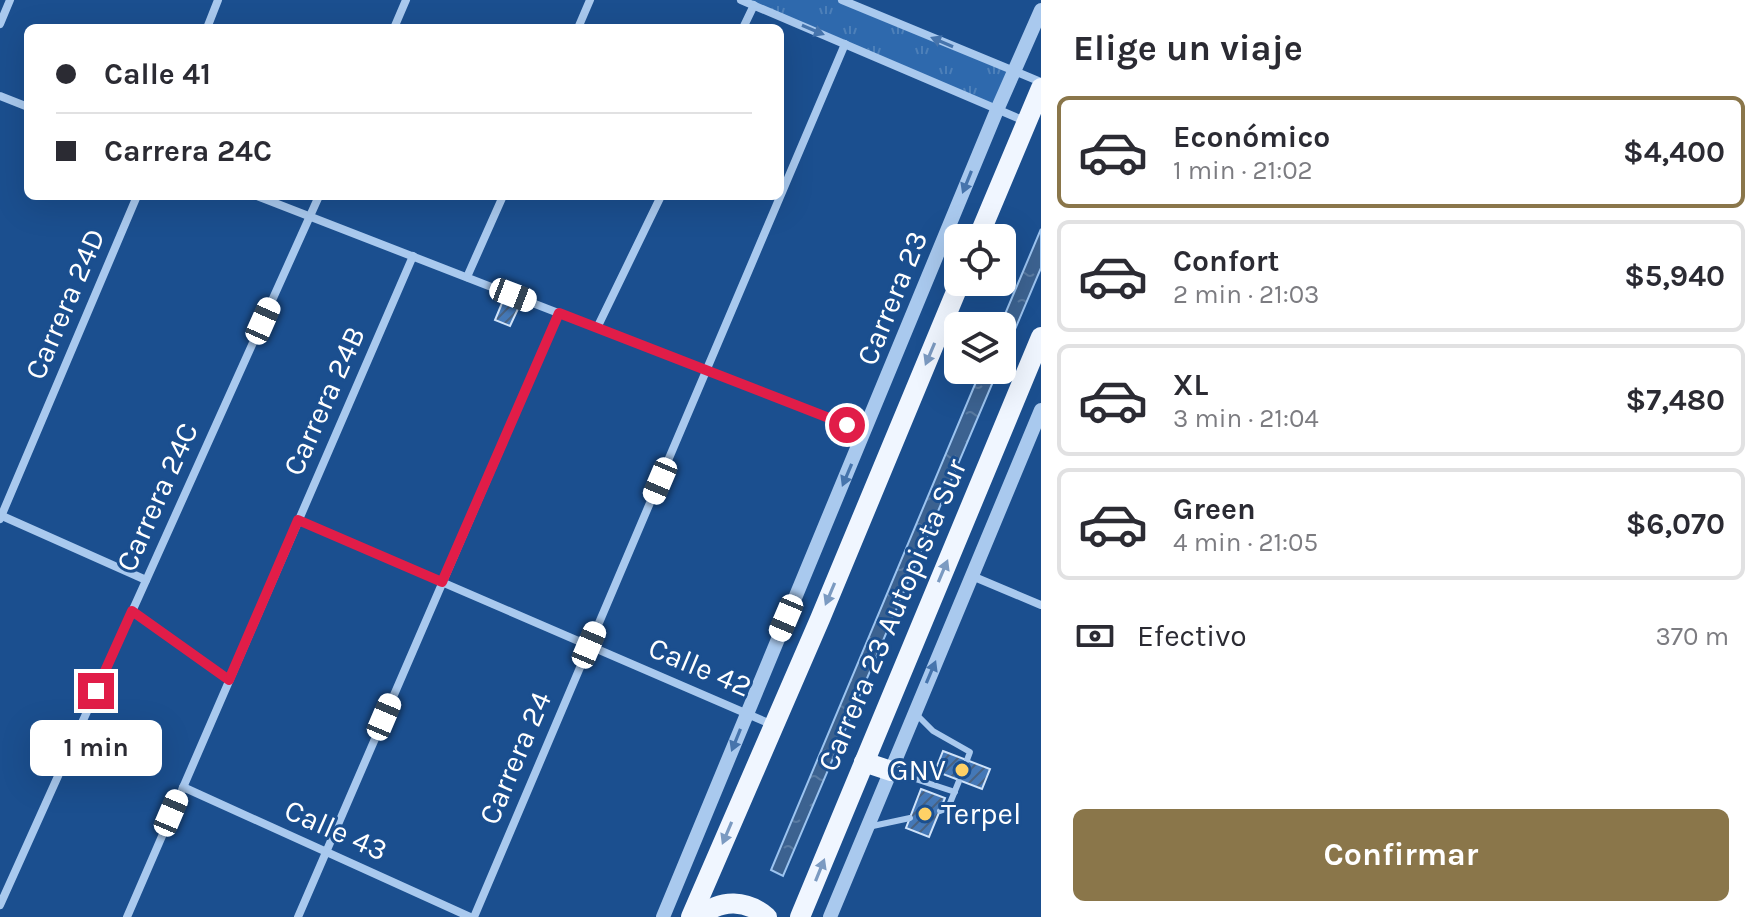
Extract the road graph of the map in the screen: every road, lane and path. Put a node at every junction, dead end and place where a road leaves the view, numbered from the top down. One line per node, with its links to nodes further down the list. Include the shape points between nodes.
1 (10, 0): 9 (street)
2 (218, 0): 10 (street)
3 (406, 0): 11 (street)
4 (590, 0): 12 (street)
5 (741, 0): 7 (street)
6 (842, 0): 15 (street, one-way to 6)
7 (754, 5): 13 (street); 14 (street, one-way to 14)
8 (1041, 10): 15 (street, Carrera 23)
9 (0, 24)
10 (209, 24)
11 (396, 24)
12 (580, 24)
13 (745, 24)
14 (845, 44): 19 (street); 21 (street, Carrera 24)
15 (1014, 72): 16 (street); 19 (street, Carrera 23)
16 (1041, 85): 20 (main road)
17 (0, 96): 18 (street)
18 (24, 105)
19 (997, 110): 20 (street); 38 (street, Carrera 23, one-way to 38)
20 (1027, 122): 29 (main road)
21 (784, 190)
22 (135, 200): 39 (street, Carrera 24D)
23 (267, 200): 28 (street)
24 (317, 200): 28 (street, Carrera 24C)
25 (501, 200): 31 (street)
26 (659, 200): 34 (street)
27 (780, 200): 36 (street, Carrera 24)
28 (310, 217): 30 (street); 42 (street, Carrera 24C)
29 (984, 224)
30 (413, 256): 31 (street); 40 (street, Carrera 24B)
31 (467, 277): 33 (street)
32 (954, 296): 50 (main road, one-way to 50)
33 (559, 313): 34 (street); 43 (street)
34 (597, 328): 36 (street)
35 (1041, 337): 52 (main road, Carrera 23 Autopista Sur, one-way to 35)
36 (708, 371): 38 (street); 46 (street, Carrera 24)
37 (1041, 410): 41 (street)
38 (865, 432): 48 (street, Carrera 23, one-way to 48)
39 (0, 517): 42 (street)
40 (298, 520): 43 (street, Calle 42); 47 (street, Carrera 24B)
41 (972, 576): 44 (street); 49 (street, one-way to 41)
42 (146, 580): 45 (street, Carrera 24C)
43 (442, 582): 46 (street, Calle 42); 60 (street)
44 (1041, 605)
45 (132, 611): 47 (street); 61 (street, Carrera 24C)
46 (589, 645): 48 (street, Calle 42); 64 (street, Carrera 24)
47 (229, 680): 55 (street, Carrera 24B)
48 (747, 713): 50 (street, Calle 42); 65 (street, Carrera 23, one-way to 65)
49 (915, 713): 51 (lane, via 933,731 970,752); 53 (street)
50 (774, 725): 66 (main road, one-way to 66)
51 (967, 760)
52 (864, 762): 53 (main road); 69 (main road, Carrera 23 Autopista Sur, one-way to 52)
53 (891, 771): 56 (lane); 59 (street)
54 (959, 781): 56 (lane)
55 (183, 787): 60 (street, Calle 43); 62 (street, Carrera 24B)
56 (955, 792): 57 (lane, via 948,808)
57 (940, 811)
58 (910, 818): 59 (lane)
59 (868, 827): 70 (street)
60 (326, 852): 63 (street); 64 (street, Calle 43)
61 (0, 905)
62 (127, 917)
63 (298, 917)
64 (472, 917)
65 (663, 917)
66 (691, 917)
67 (700, 917): 68 (main road, via 716,906 740,903)
68 (767, 917)
69 (800, 917)
70 (830, 917)

